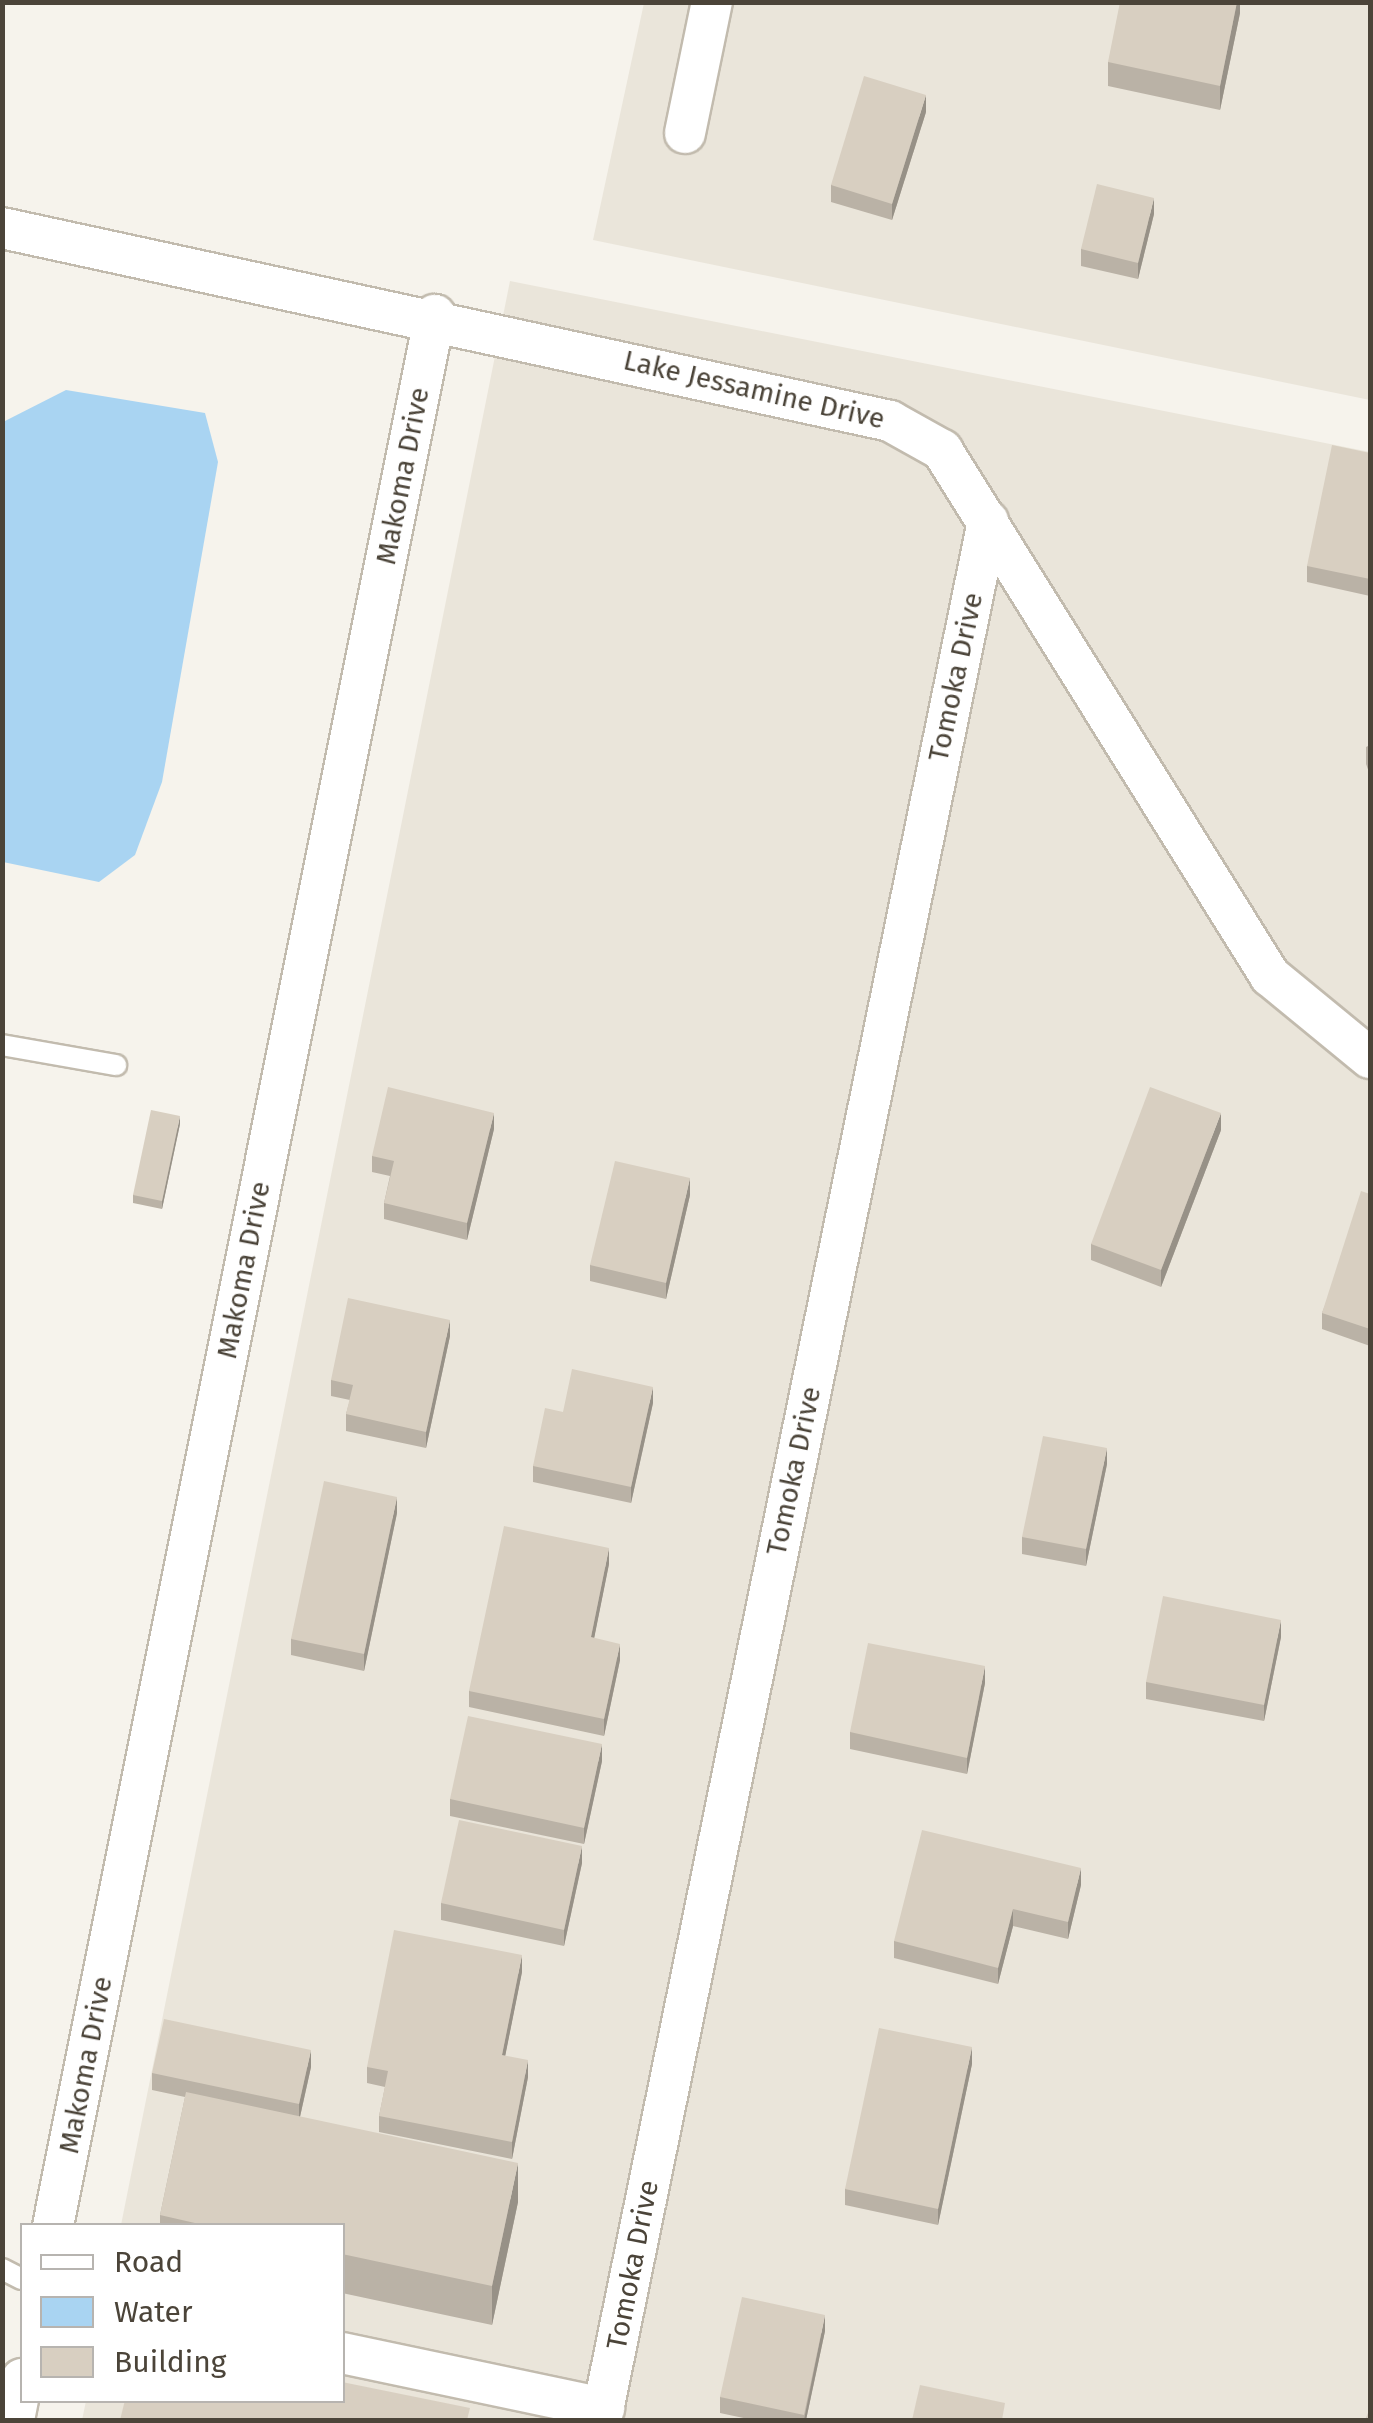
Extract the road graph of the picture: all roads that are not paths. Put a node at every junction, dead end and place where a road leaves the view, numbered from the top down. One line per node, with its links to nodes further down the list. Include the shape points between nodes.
1 (712, 2): 2 (street)
2 (685, 133)
3 (2, 228): 4 (street, Lake Jessamine Drive)
4 (436, 315): 5 (street, Lake Jessamine Drive, via 890,421 942,450); 9 (street, Makoma Drive)
5 (988, 521): 7 (street, Lake Jessamine Drive, via 1270,976); 12 (street, Tomoka Drive)
6 (2, 1044): 8 (lane)
7 (1370, 1058)
8 (116, 1066)
9 (54, 2223)
10 (345, 2354): 12 (street)
11 (20, 2390): 13 (street)
12 (602, 2414)
13 (14, 2420)

